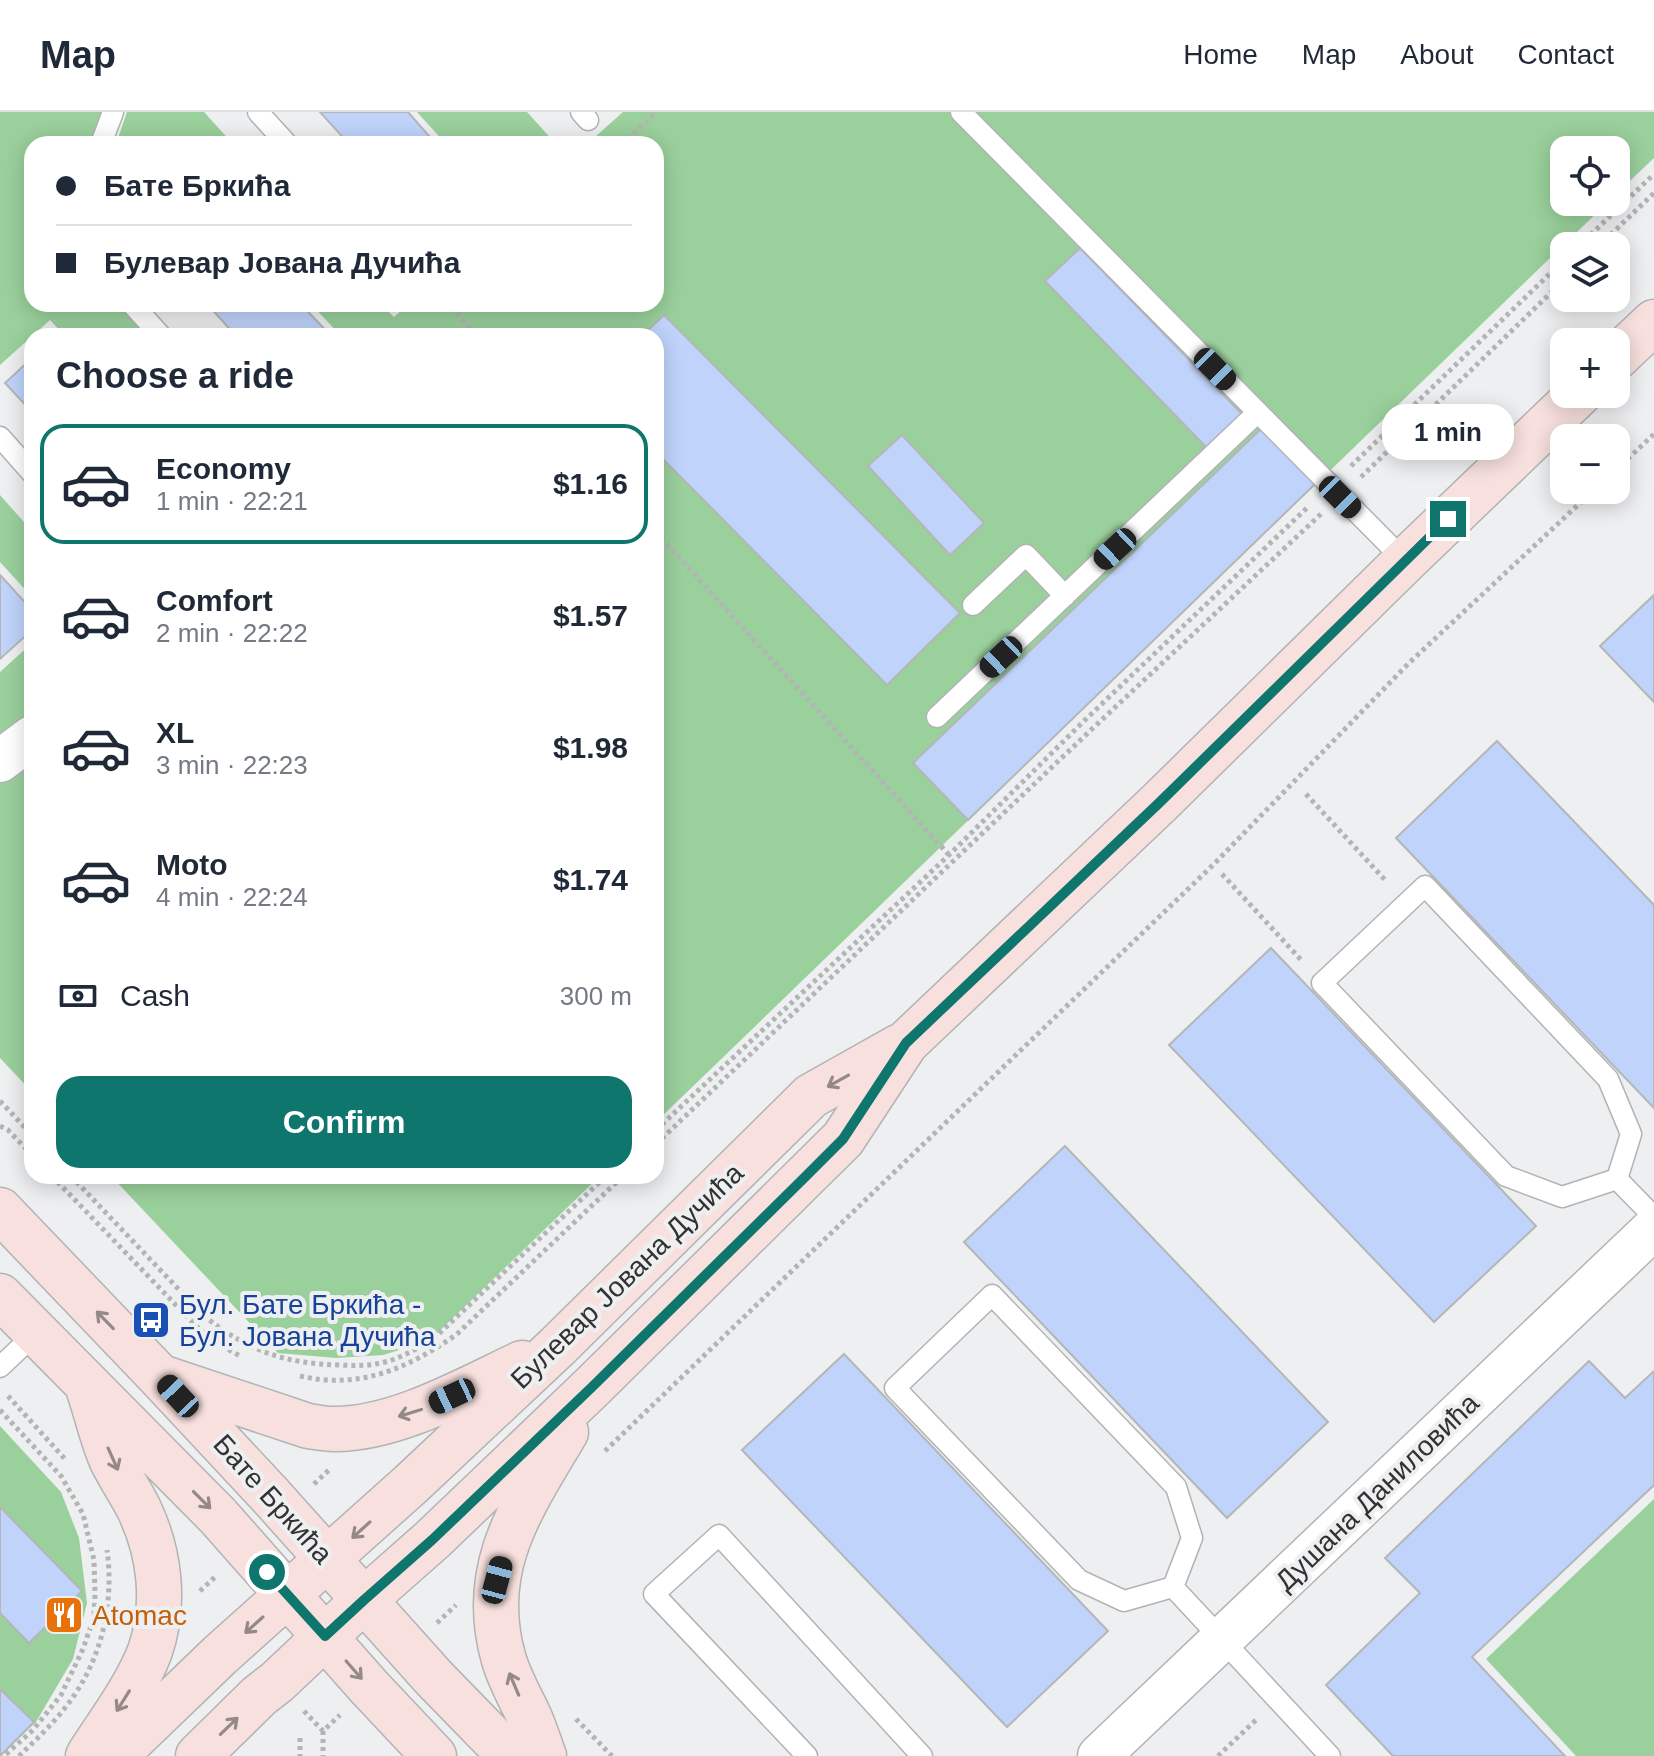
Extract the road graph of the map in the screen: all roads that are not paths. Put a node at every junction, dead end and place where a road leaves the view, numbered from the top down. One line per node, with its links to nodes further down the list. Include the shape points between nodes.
1 (113, 112): 4 (lane)
2 (258, 112): 5 (lane)
3 (961, 112): 11 (lane)
4 (104, 136)
5 (280, 136)
6 (139, 312): 8 (lane)
7 (1654, 322): 9 (street)
8 (154, 328)
9 (1630, 345)
10 (1564, 408): 14 (street, Булевар Јована Дучића)
11 (1258, 412): 14 (lane); 15 (lane)
12 (0, 437): 13 (lane)
13 (24, 464)
14 (1405, 561): 20 (street, Булевар Јована Дучића)
15 (1065, 596): 16 (lane, via 1026,555); 17 (lane)
16 (973, 605)
17 (937, 717)
18 (24, 743): 19 (street)
19 (0, 761)
20 (906, 1043): 27 (street, Булевар Јована Дучића, one-way to 27, via 811,1096); 31 (street, Булевар Јована Дучића, via 843,1139)
21 (1617, 1179): 21 (lane, via 1562,1197 1506,1176 1322,983 1425,886 1608,1079 1631,1134); 23 (lane)
22 (0, 1210): 29 (street, Бате Бркића, one-way to 22)
23 (1654, 1217)
24 (1654, 1228): 37 (street, Душана Даниловића)
25 (0, 1296): 26 (street, Бате Бркића)
26 (35, 1334): 28 (lane); 30 (street, Бате Бркића)
27 (557, 1347): 29 (street, one-way to 29, via 425,1408 355,1428 308,1426); 32 (street, Булевар Јована Дучића, one-way to 32)
28 (0, 1367)
29 (159, 1376): 32 (street, Бате Бркића)
30 (87, 1385): 34 (street, Бате Бркића, one-way to 34, via 218,1516); 38 (street, one-way to 38, via 111,1459 152,1543 160,1595 150,1651)
31 (591, 1388): 35 (street, Булевар Јована Дучића); 43 (street, one-way to 31, via 504,1658 495,1603 497,1580 521,1509)
32 (328, 1559): 34 (street, Булевар Јована Дучића); 35 (street, Бате Бркића)
33 (1173, 1587): 33 (lane, via 1124,1601 1079,1580 895,1388 992,1295 1176,1487 1192,1538); 37 (lane)
34 (288, 1595): 36 (street, Бате Бркића); 39 (street, Булевар Јована Дучића, one-way to 39)
35 (364, 1600): 36 (street, Булевар Јована Дучића); 42 (street, Бате Бркића)
36 (325, 1636): 40 (street, Булевар Јована Дучића, one-way to 36); 41 (street, Бате Бркића, one-way to 41)
37 (1221, 1640): 46 (street, Душана Даниловића); 47 (lane)
38 (88, 1756)
39 (115, 1756)
40 (198, 1756)
41 (434, 1756)
42 (510, 1756)
43 (544, 1756)
44 (807, 1756): 45 (lane, via 654,1594 719,1535)
45 (922, 1756)
46 (1099, 1756)
47 (1330, 1756)

